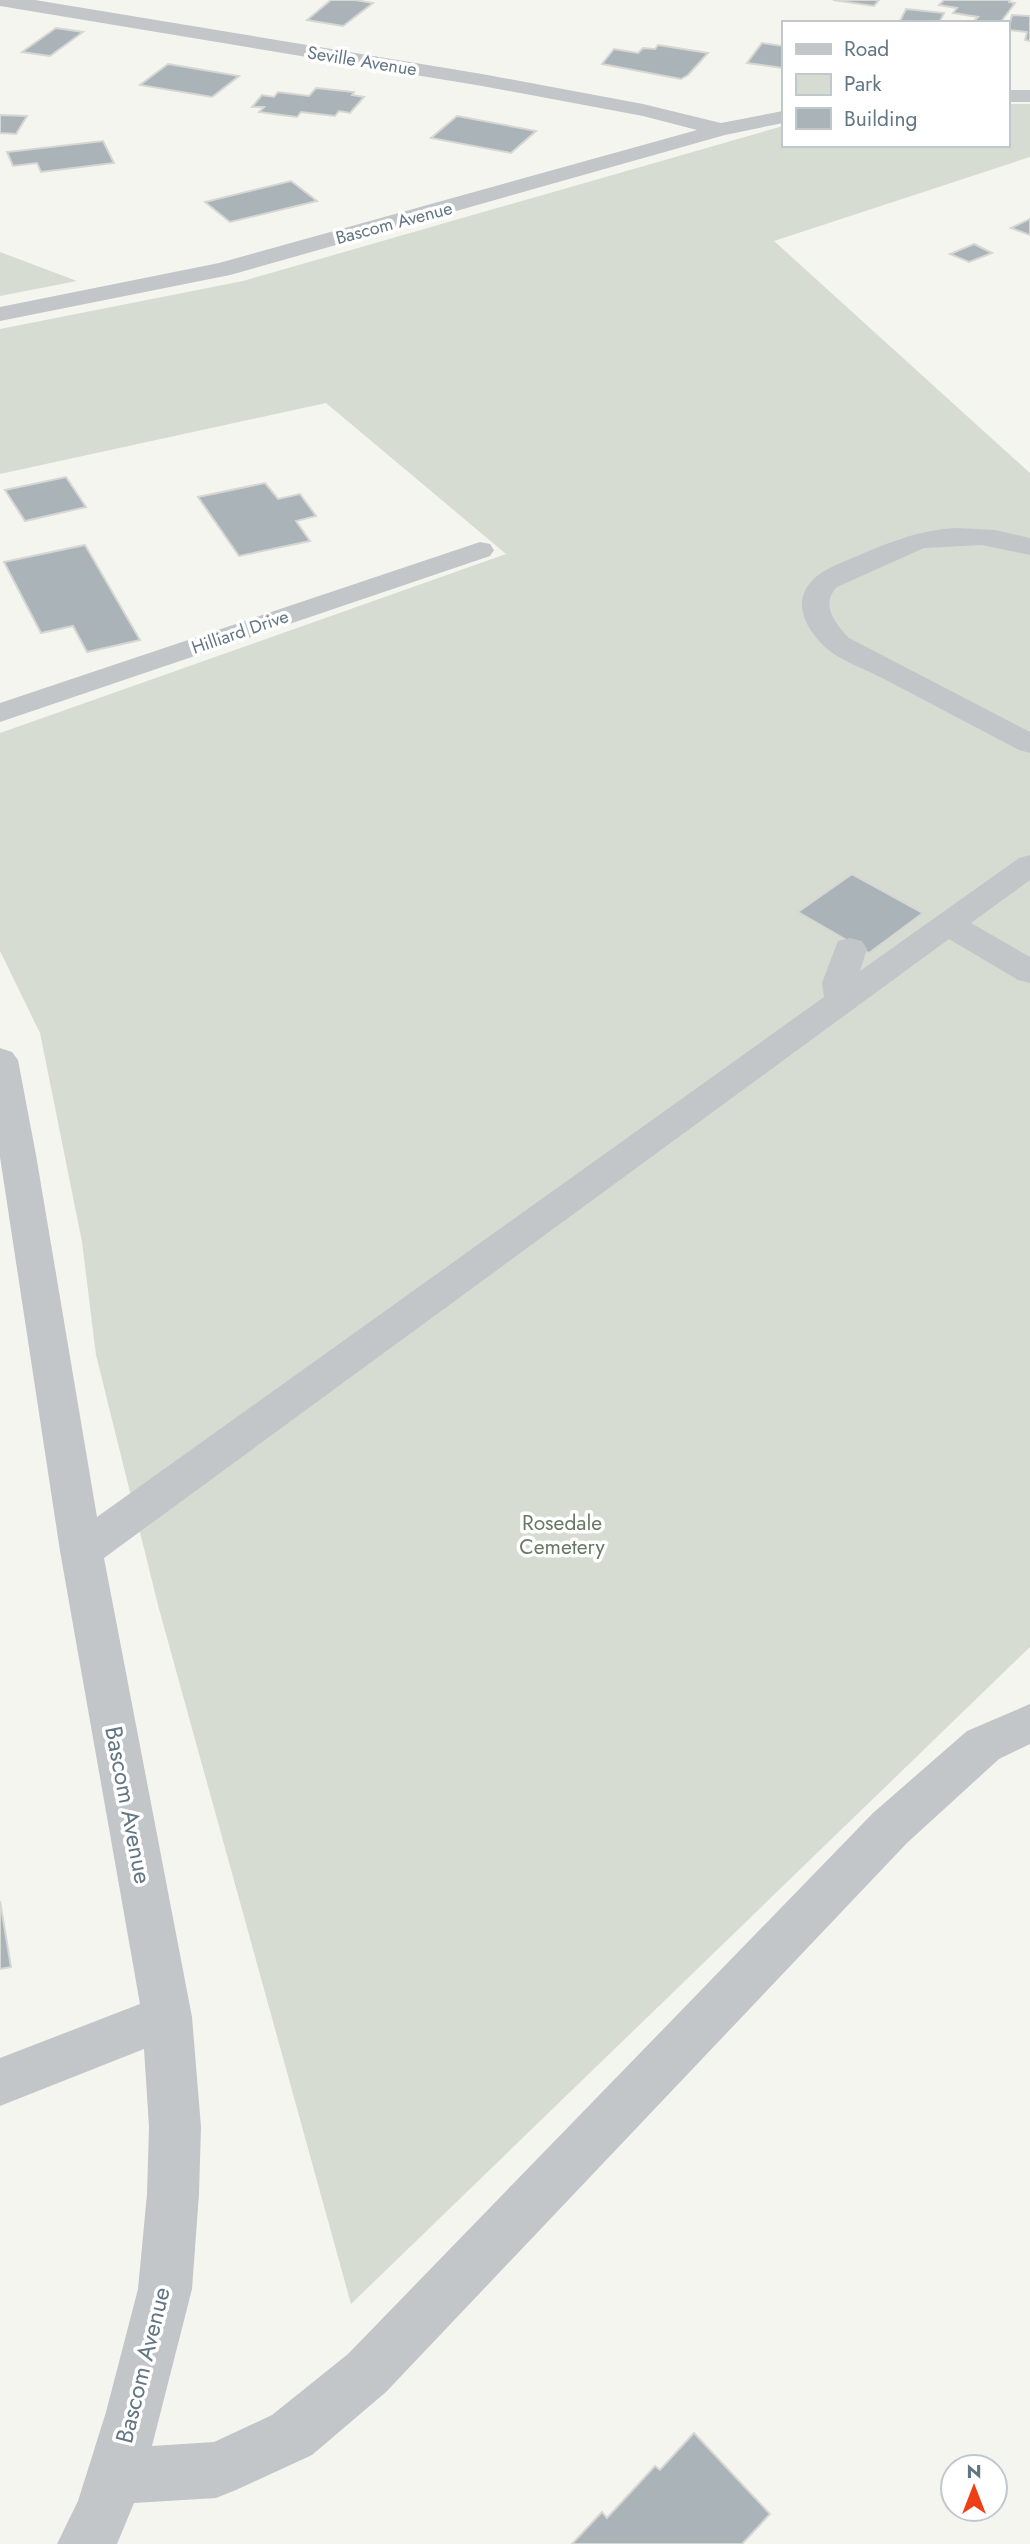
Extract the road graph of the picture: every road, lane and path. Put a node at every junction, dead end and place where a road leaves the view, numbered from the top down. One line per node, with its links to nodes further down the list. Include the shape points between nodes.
1 (0, 0): 5 (street, Seville Avenue, via 482,79)
2 (1009, 96): 3 (street)
3 (1030, 96)
4 (782, 117): 5 (street, Bascom Avenue)
5 (722, 129): 6 (street, Bascom Avenue, via 222,270)
6 (0, 314)
7 (1030, 547): 10 (street, via 972,536 907,542 824,583 815,613 839,644)
8 (480, 550): 9 (street, Hilliard Drive)
9 (0, 713)
10 (1030, 744)
11 (1030, 865): 12 (street)
12 (949, 925): 14 (street); 15 (street)
13 (850, 948): 15 (street, via 839,983)
14 (1030, 972)
15 (842, 1003): 17 (street)
16 (0, 1060): 17 (street, Bascom Avenue)
17 (81, 1551): 19 (street, Bascom Avenue)
18 (1030, 1723): 21 (street, via 984,1745 890,1828 367,2373 292,2435 216,2470)
19 (167, 2017): 20 (street); 21 (street, Bascom Avenue, via 175,2127 165,2289)
20 (0, 2082)
21 (114, 2476): 22 (street, Bascom Avenue, via 103,2512)
22 (86, 2544)

